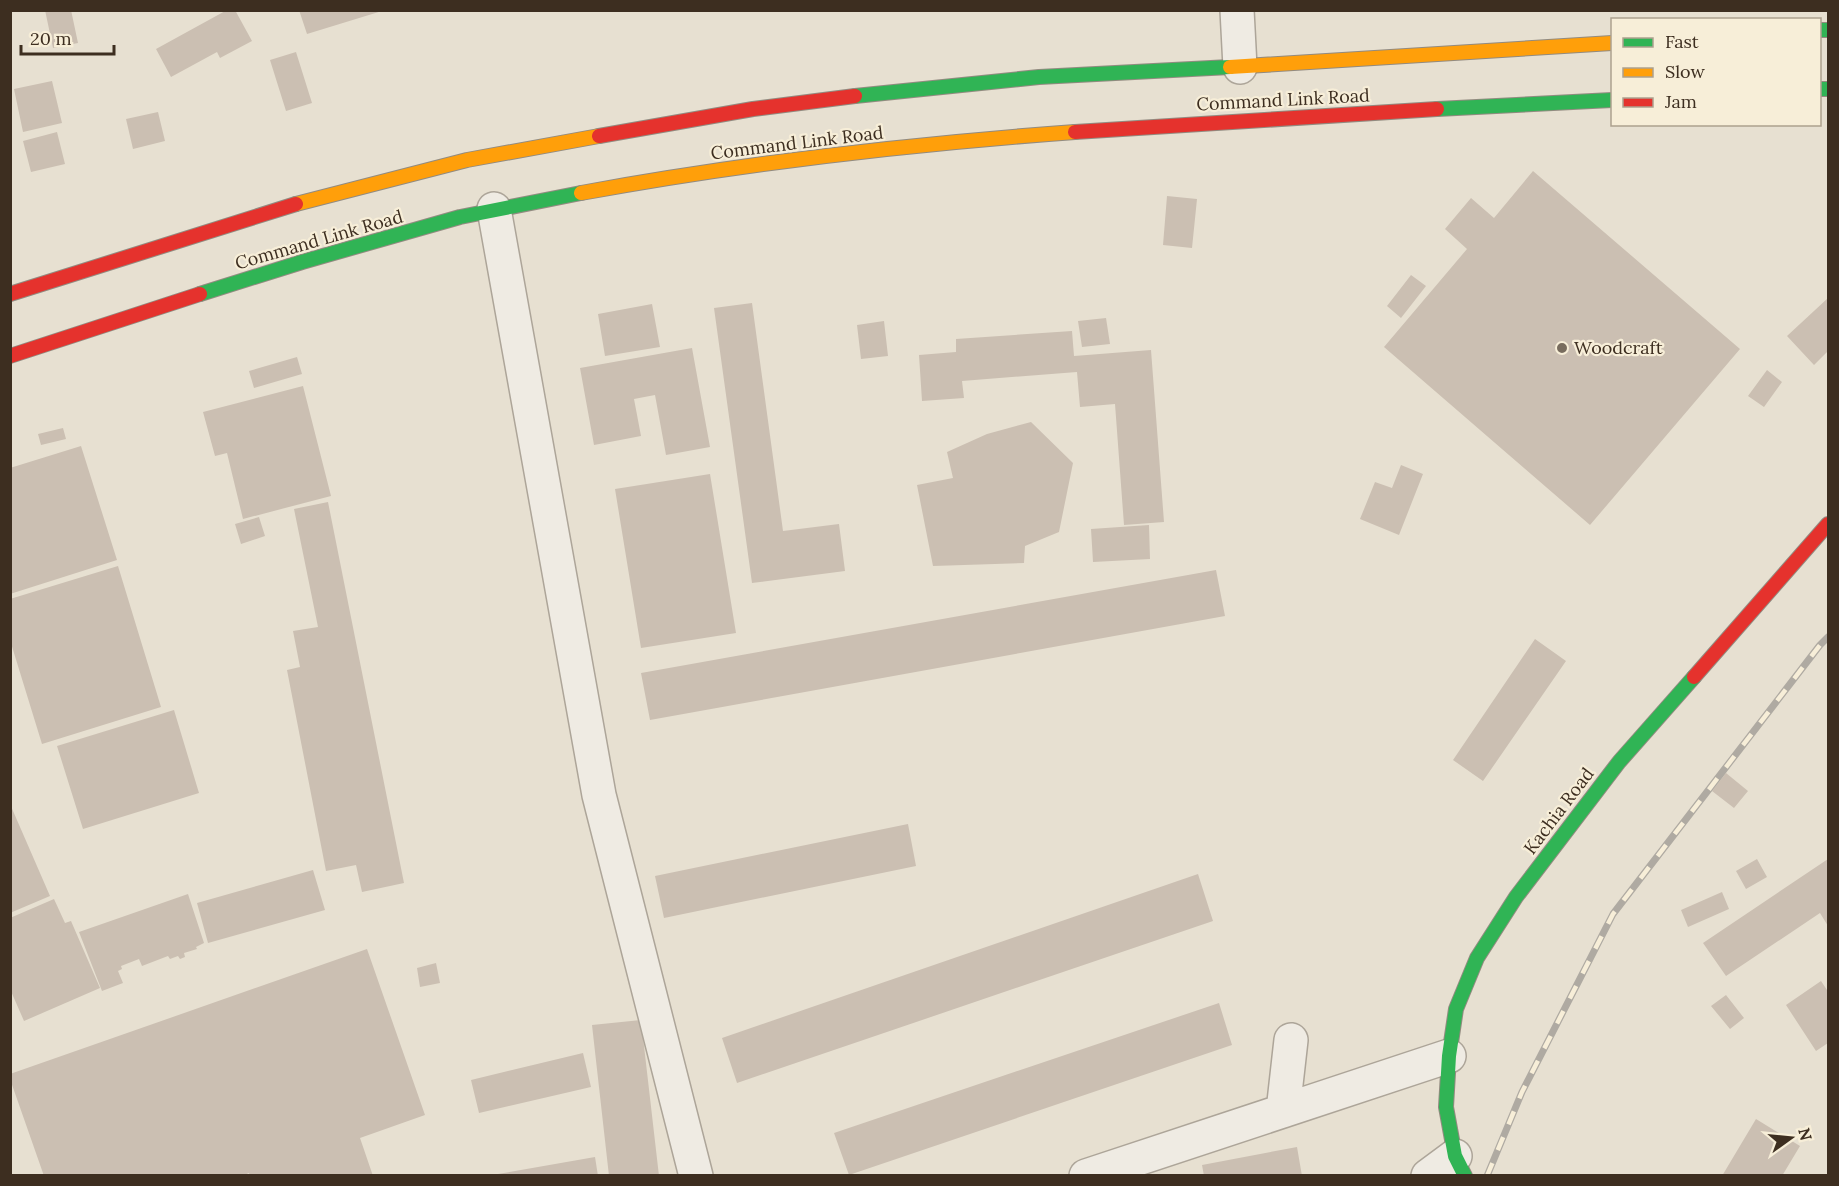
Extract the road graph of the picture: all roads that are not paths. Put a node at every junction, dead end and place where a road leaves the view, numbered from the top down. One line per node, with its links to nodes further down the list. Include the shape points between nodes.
1 (1237, 10): 3 (street)
2 (1611, 43): 3 (main road, Command Link Road)
3 (1240, 67): 6 (main road, Command Link Road, via 1040,76 900,90 753,110 478,158 317,197)
4 (1611, 100): 5 (main road, Command Link Road, via 1199,122 846,153)
5 (494, 209): 7 (main road, Command Link Road, via 319,256); 13 (street, via 599,795)
6 (10, 294)
7 (10, 357)
8 (1828, 524): 10 (main road, Kachia Road, via 1619,762 1516,897 1478,958 1456,1010)
9 (1291, 1040): 11 (street)
10 (1449, 1056): 11 (street); 12 (main road, Kachia Road, via 1446,1107)
11 (1282, 1111): 14 (street)
12 (1460, 1166): 15 (street)
13 (696, 1176)
14 (1086, 1176)
15 (1428, 1176)

